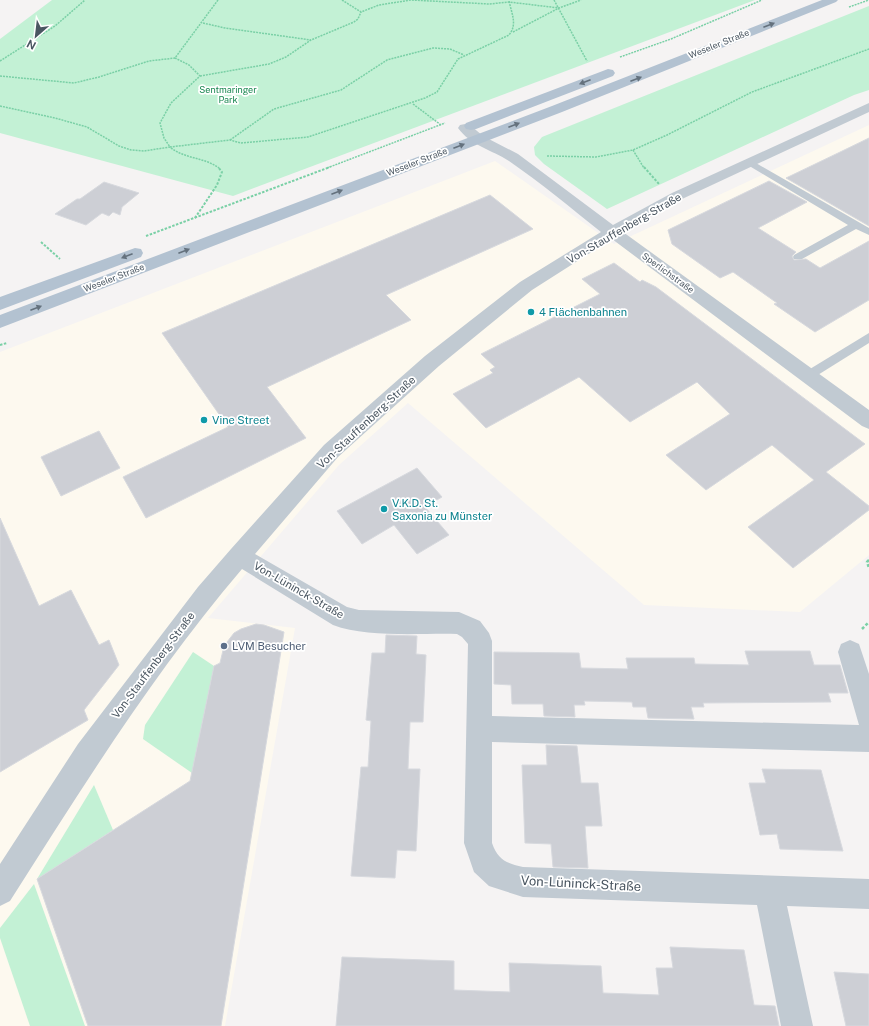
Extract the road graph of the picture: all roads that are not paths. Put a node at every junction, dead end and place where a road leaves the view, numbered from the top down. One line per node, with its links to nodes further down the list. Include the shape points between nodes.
1 (803, 0): 3 (main road, Weseler Straße)
2 (832, 0): 8 (main road, Weseler Straße, one-way to 2)
3 (739, 24)
4 (620, 63): 7 (main road, Weseler Straße, one-way to 7)
5 (869, 107): 9 (street, Von-Stauffenberg-Straße)
6 (446, 127): 7 (main road, Weseler Straße)
7 (465, 128): 8 (street, Sperlichstraße)
8 (478, 139): 11 (street, Sperlichstraße, via 513,157); 16 (main road, Weseler Straße, one-way to 8)
9 (749, 162): 10 (lane); 11 (street, Von-Stauffenberg-Straße, via 677,196)
10 (856, 225): 12 (lane); 14 (lane)
11 (612, 232): 18 (street, Sperlichstraße); 20 (street, Von-Stauffenberg-Straße, via 526,286 432,361 332,451)
12 (869, 232)
13 (146, 243): 15 (main road, Weseler Straße, one-way to 15)
14 (798, 257)
15 (0, 304)
16 (0, 322)
17 (869, 337): 18 (lane)
18 (809, 375): 19 (street, Sperlichstraße)
19 (869, 420)
20 (239, 556): 23 (street, Von-Lüninck-Straße, via 342,617 359,621 458,623 471,629 480,641); 26 (street, Von-Stauffenberg-Straße, via 206,594 88,754)
21 (850, 652): 22 (street)
22 (869, 719)
23 (479, 729): 24 (street); 25 (street, Von-Lüninck-Straße, via 478,843 484,862 499,876 523,882)
24 (869, 739)
25 (769, 890): 27 (street, Von-Lüninck-Straße); 28 (street)
26 (0, 891)
27 (869, 894)
28 (797, 1026)

